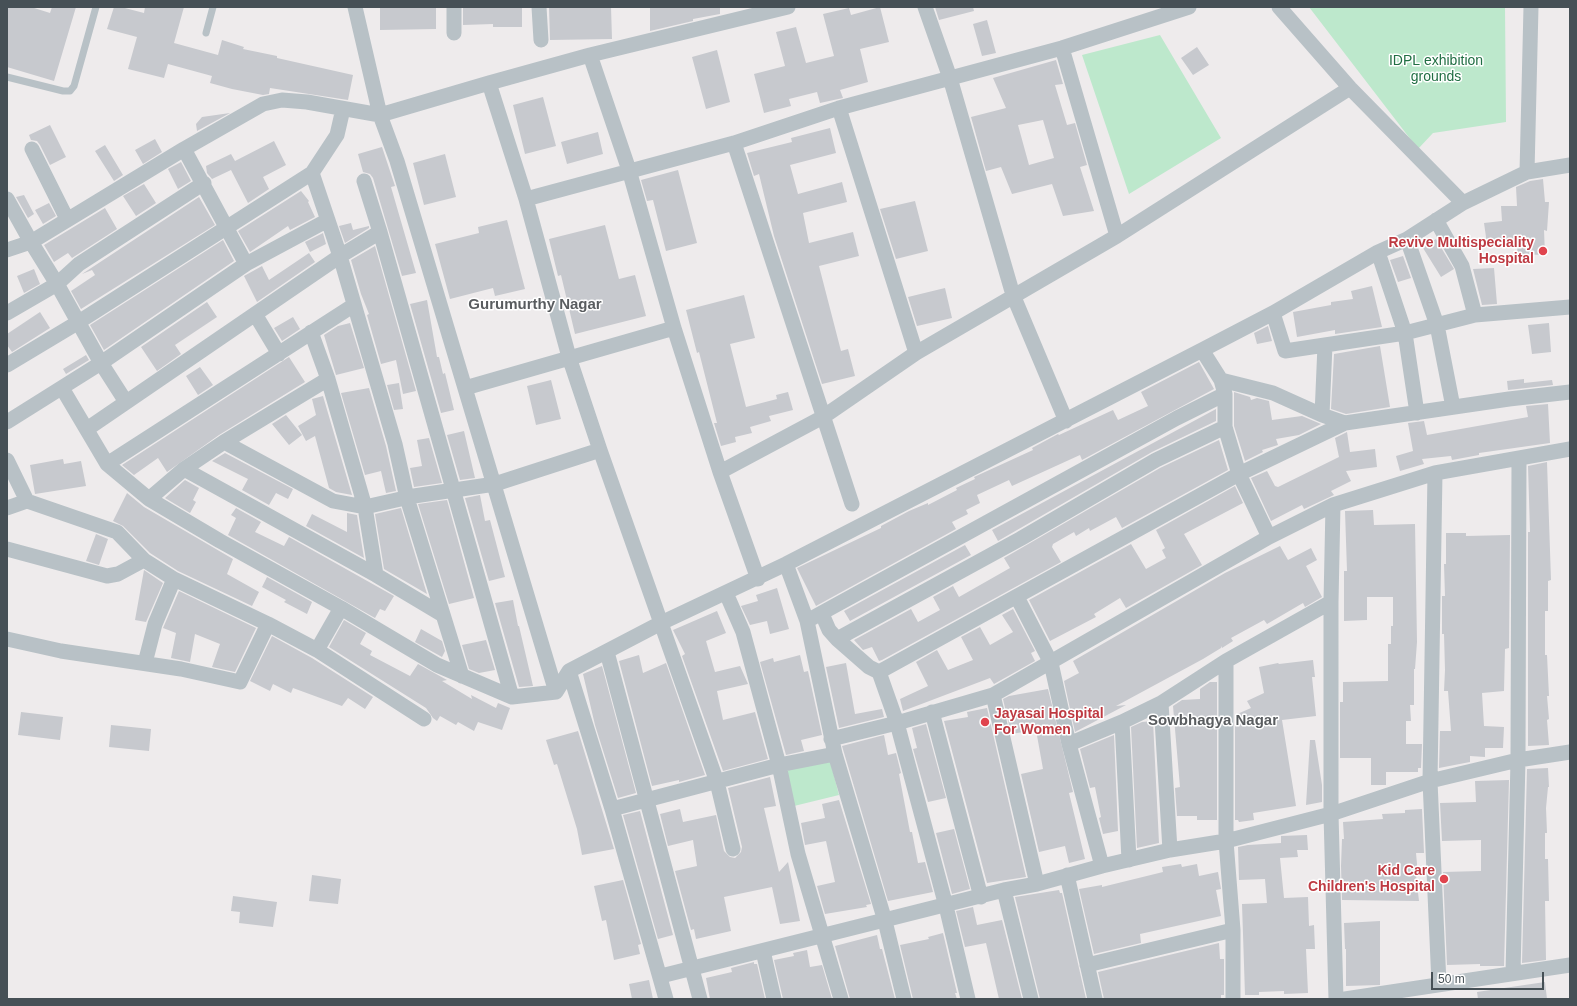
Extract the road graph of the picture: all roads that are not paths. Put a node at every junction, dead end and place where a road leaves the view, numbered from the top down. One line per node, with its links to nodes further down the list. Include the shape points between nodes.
1 (96, 7): 16 (lane, via 74,86 70,91 63,92)
2 (213, 7): 11 (lane)
3 (355, 7): 22 (street)
4 (454, 7): 12 (street)
5 (540, 7): 13 (street)
6 (788, 7): 15 (street)
7 (925, 7): 17 (street)
8 (1189, 7): 14 (street)
9 (1279, 7): 19 (street)
10 (1531, 7): 28 (street)
11 (206, 33)
12 (454, 34)
13 (541, 40)
14 (1062, 48): 17 (street); 40 (street)
15 (590, 55): 18 (street); 27 (street)
16 (7, 77)
17 (950, 78): 20 (street); 48 (street)
18 (489, 83): 22 (street); 33 (street)
19 (1350, 88): 34 (street); 40 (street)
20 (839, 108): 23 (street); 62 (street)
21 (343, 109): 22 (street); 25 (street, via 282,100 263,104); 29 (street, via 338,135)
22 (380, 115): 70 (street, via 397,161)
23 (734, 142): 27 (street); 76 (street)
24 (32, 149): 35 (street)
25 (184, 149): 31 (street); 35 (street)
26 (1570, 165): 28 (street)
27 (629, 170): 33 (street); 57 (street)
28 (1527, 172): 34 (street)
29 (312, 173): 36 (street); 38 (street)
30 (364, 181): 39 (street)
31 (204, 183): 38 (street); 47 (street, via 79,264)
32 (7, 199): 42 (street)
33 (526, 199): 64 (street)
34 (1463, 203): 37 (street)
35 (67, 219): 42 (street)
36 (328, 220): 45 (street); 46 (street)
37 (1436, 220): 41 (street); 54 (street, via 1462,266)
38 (226, 228): 46 (street); 55 (street)
39 (380, 232): 45 (street); 93 (street)
40 (1117, 236): 48 (street)
41 (1406, 239): 44 (street); 56 (street)
42 (31, 242): 43 (street); 47 (street)
43 (7, 250)
44 (1378, 252): 52 (street); 59 (street)
45 (340, 256): 49 (street); 53 (street)
46 (246, 264): 65 (street)
47 (57, 284): 51 (street); 55 (street)
48 (1013, 295): 62 (street, via 967,325); 77 (street)
49 (354, 305): 58 (street); 94 (street, via 395,444)
50 (1570, 307): 54 (street)
51 (7, 313)
52 (1273, 313): 60 (street, via 1285,350); 61 (street)
53 (255, 314): 63 (street); 72 (street)
54 (1475, 314): 56 (street)
55 (77, 323): 65 (street); 66 (street)
56 (1437, 325): 59 (street); 73 (street)
57 (674, 328): 64 (street); 89 (street)
58 (311, 332): 63 (street); 67 (street)
59 (1405, 333): 60 (street); 74 (street)
60 (1325, 345): 75 (street)
61 (1202, 350): 68 (street); 77 (street)
62 (916, 353): 76 (street)
63 (279, 354): 87 (street)
64 (569, 357): 70 (street); 83 (street)
65 (100, 363): 69 (street); 72 (street)
66 (7, 365)
67 (328, 379): 82 (street); 99 (street)
68 (1223, 387): 75 (street, via 1274,393); 80 (street); 112 (street, via 1177,418)
69 (62, 388): 78 (street); 81 (street)
70 (466, 388): 92 (street)
71 (1570, 392): 73 (street)
72 (126, 402): 81 (street)
73 (1454, 407): 74 (street)
74 (1417, 412): 79 (street)
75 (1322, 415): 79 (street)
76 (824, 417): 89 (street); 97 (street)
77 (1066, 421): 104 (street)
78 (7, 422)
79 (1345, 423): 91 (street)
80 (1224, 427): 91 (street); 118 (street, via 1156,460 1020,539)
81 (87, 429): 87 (street)
82 (224, 442): 88 (street); 99 (street, via 333,501)
83 (600, 450): 92 (street); 115 (street)
84 (1570, 450): 85 (street)
85 (1519, 458): 90 (street); 139 (street)
86 (7, 460): 96 (street)
87 (107, 464): 95 (street)
88 (184, 469): 95 (street); 105 (street)
89 (720, 472): 107 (street)
90 (1435, 473): 98 (street); 141 (street)
91 (1239, 474): 101 (street); 109 (street)
92 (495, 484): 93 (street); 127 (street)
93 (452, 490): 94 (street); 129 (street)
94 (408, 498): 99 (street); 113 (street)
95 (149, 499): 111 (street)
96 (27, 501): 100 (street); 103 (street, via 116,532)
97 (852, 504)
98 (1333, 505): 101 (street); 110 (street)
99 (365, 507): 105 (street)
100 (7, 508)
101 (1269, 537): 123 (street)
102 (7, 549): 103 (street, via 107,576 118,574)
103 (144, 560): 106 (street)
104 (786, 564): 107 (street); 114 (street)
105 (376, 575): 113 (street)
106 (174, 579): 116 (street); 122 (street, via 155,624)
107 (758, 579): 108 (street)
108 (726, 593): 115 (street); 140 (street, via 743,632)
109 (1017, 597): 123 (street); 125 (street)
110 (1331, 602): 121 (street); 145 (street)
111 (341, 608): 119 (street); 126 (street, via 437,665)
112 (822, 614): 114 (street); 118 (street, via 829,630)
113 (443, 615): 126 (street)
114 (807, 621): 135 (street)
115 (661, 622): 120 (street); 142 (street)
116 (268, 624): 119 (street); 122 (street, via 240,682)
117 (7, 639): 122 (street, via 61,651)
118 (837, 639): 125 (street, via 869,667)
119 (318, 650): 132 (street)
120 (607, 652): 124 (street); 143 (street)
121 (1226, 661): 130 (street); 146 (street)
122 (145, 663)
123 (1051, 663): 128 (street); 136 (street)
124 (569, 671): 127 (street); 144 (street)
125 (879, 672): 134 (street)
126 (462, 676): 129 (street)
127 (556, 692): 129 (street)
128 (993, 695): 131 (street); 152 (street)
129 (512, 697)
130 (1161, 704): 133 (street); 148 (street)
131 (932, 712): 134 (street); 154 (street)
132 (424, 719)
133 (1122, 722): 136 (street); 149 (street)
134 (897, 723): 135 (street); 155 (street)
135 (831, 739): 138 (street)
136 (1069, 744): 150 (street)
137 (1570, 752): 139 (street)
138 (835, 754): 140 (street); 156 (street)
139 (1518, 760): 141 (street); 163 (street)
140 (779, 765): 142 (street); 158 (street, via 798,854)
141 (1430, 780): 145 (street); 165 (street)
142 (717, 782): 143 (street); 147 (street)
143 (647, 800): 144 (street); 162 (street)
144 (612, 809): 164 (street)
145 (1331, 814): 146 (street); 175 (street)
146 (1226, 841): 148 (street); 157 (street)
147 (733, 849)
148 (1170, 850): 149 (street)
149 (1129, 860): 150 (street)
150 (1102, 866): 151 (street)
151 (1067, 875): 152 (street); 160 (street)
152 (1038, 884): 153 (street)
153 (1004, 890): 154 (street); 172 (street)
154 (982, 897): 155 (street)
155 (946, 906): 156 (street); 171 (street)
156 (885, 920): 158 (street); 170 (street)
157 (1233, 930): 160 (street); 174 (street)
158 (823, 936): 159 (street); 169 (street)
159 (763, 951): 162 (street); 168 (street)
160 (1087, 965): 173 (street)
161 (1570, 966): 163 (street)
162 (692, 968): 164 (street); 167 (street)
163 (1513, 973): 165 (street)
164 (661, 976): 166 (street)
165 (1439, 984): 176 (street)
166 (666, 999)
167 (700, 999)
168 (774, 999)
169 (841, 999)
170 (904, 999)
171 (968, 999)
172 (1031, 999)
173 (1095, 999)
174 (1233, 999)
175 (1336, 999)
176 (1345, 999)

